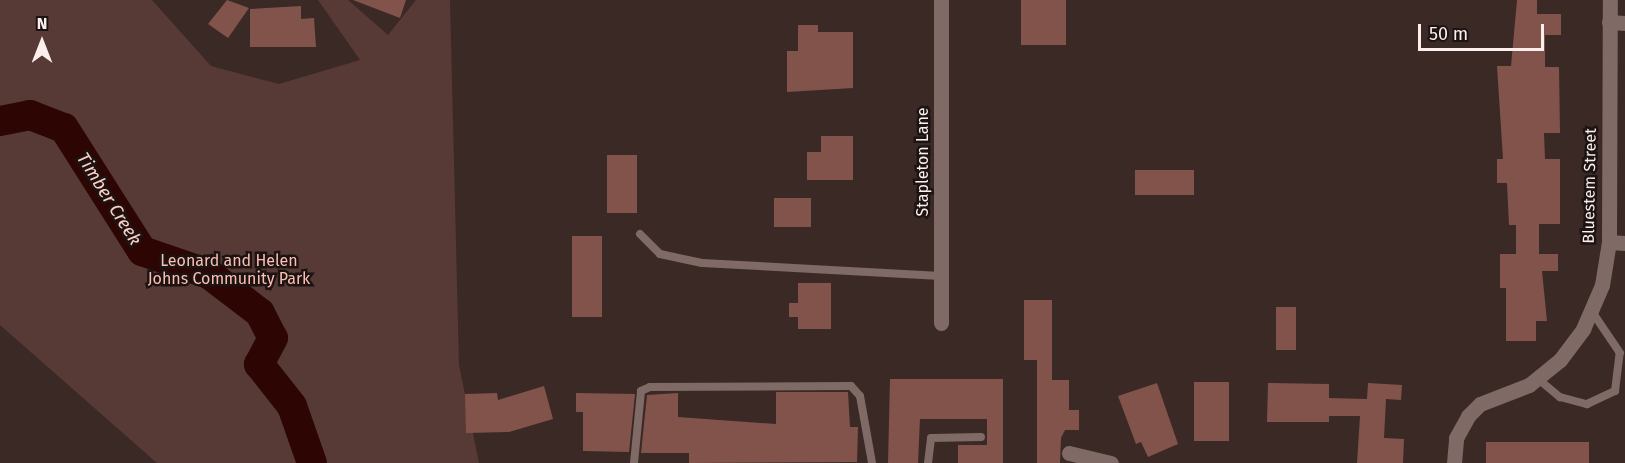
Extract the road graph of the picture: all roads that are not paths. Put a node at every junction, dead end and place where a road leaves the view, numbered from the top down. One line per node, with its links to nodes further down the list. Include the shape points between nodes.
1 (941, 0): 8 (street, Stapleton Lane)
2 (1610, 0): 3 (street, Bluestem Street)
3 (1609, 22): 4 (street); 6 (street, Bluestem Street)
4 (1625, 23)
5 (640, 234): 8 (lane, via 660,254 702,263)
6 (1609, 242): 7 (street); 9 (street, Bluestem Street)
7 (1625, 243)
8 (941, 276): 10 (street, Stapleton Lane)
9 (1591, 310): 11 (street, Bluestem Street, via 1560,360); 11 (lane, via 1620,353 1615,392 1587,404 1560,397)
10 (941, 323)
11 (1537, 378): 18 (street, Bluestem Street, via 1480,404 1468,416 1456,438)
12 (981, 437): 16 (lane, via 931,438)
13 (1069, 453): 17 (street)
14 (634, 463): 15 (lane, via 641,391 650,387 851,386 860,396)
15 (872, 463)
16 (928, 463)
17 (1111, 463)
18 (1454, 463)

